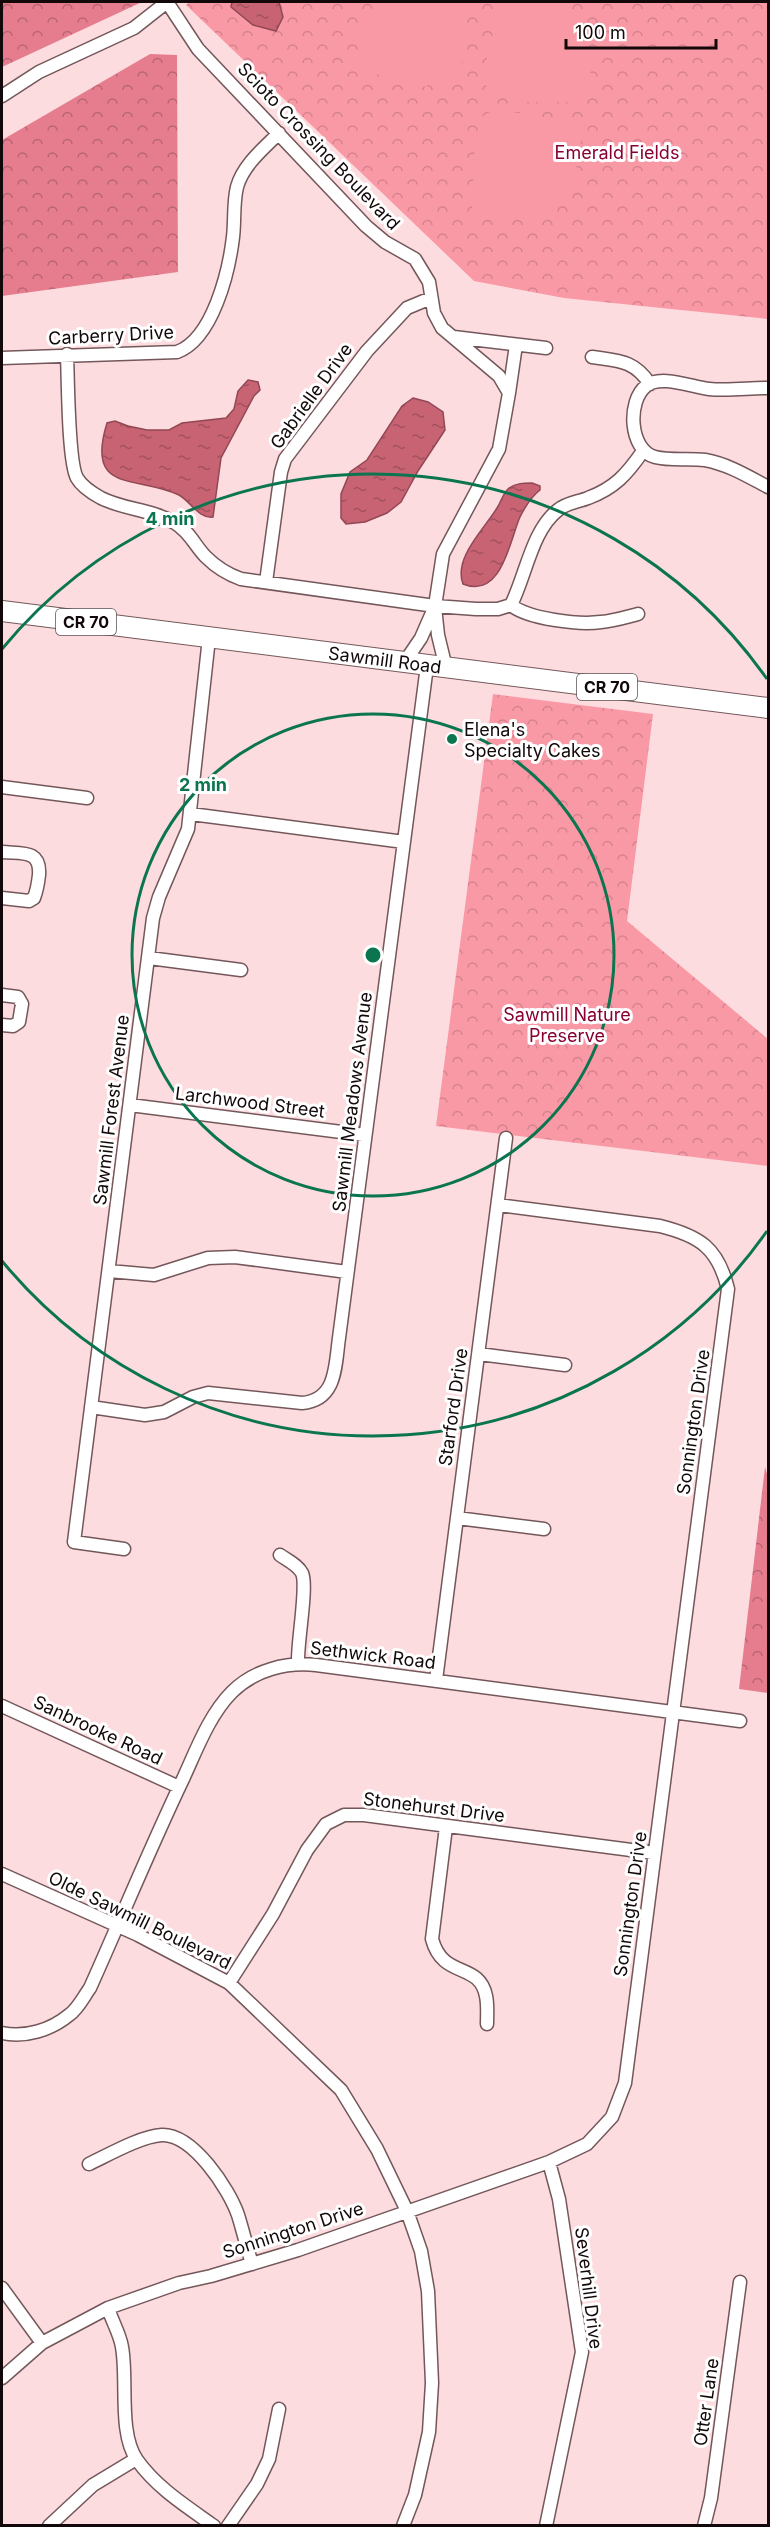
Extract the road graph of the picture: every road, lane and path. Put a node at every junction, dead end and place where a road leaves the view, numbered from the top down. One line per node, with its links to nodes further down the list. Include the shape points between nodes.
1 (167, 2): 2 (street, via 134,28 39,72); 3 (street, Scioto Crossing Boulevard, via 198,49)
2 (2, 96)
3 (279, 133): 4 (street, Scioto Crossing Boulevard, via 366,226 415,259 429,282); 8 (street, Carberry Drive, via 251,162 237,186 230,258 199,338 177,352)
4 (431, 298): 5 (street, Scioto Crossing Boulevard, via 442,328); 16 (street, Gabrielle Drive, via 407,308 367,351 285,459)
5 (453, 337): 6 (street); 13 (street, Scioto Crossing Boulevard, via 499,376)
6 (516, 345): 7 (street); 13 (street)
7 (546, 348)
8 (68, 354): 10 (street, Carberry Drive); 16 (street, via 73,456 76,477 87,490 104,499 155,513 186,531 205,556 224,572 240,579)
9 (592, 357): 11 (street, via 625,362 641,370)
10 (4, 361)
11 (650, 384): 12 (street); 14 (street, via 636,404 634,429)
12 (768, 388)
13 (509, 393): 18 (street, via 499,450 443,554)
14 (643, 451): 15 (street, via 655,457 722,464); 17 (street, via 609,490 570,503 548,519 534,539 525,574)
15 (767, 483)
16 (266, 582): 18 (street)
17 (511, 605): 18 (street, via 498,609); 20 (street, via 519,612 570,621 600,622)
18 (435, 606): 22 (street); 23 (street)
19 (2, 611): 21 (main road, Sawmill Road / CR 70)
20 (638, 614)
21 (209, 638): 22 (main road, Sawmill Road / CR 70); 27 (street, Sawmill Forest Avenue)
22 (404, 663): 23 (main road, Sawmill Road / CR 70)
23 (436, 667): 24 (main road, Sawmill Road / CR 70); 28 (street, Sawmill Meadows Avenue)
24 (768, 708)
25 (2, 787): 26 (street)
26 (87, 798)
27 (191, 814): 28 (street); 31 (street, Sawmill Forest Avenue, via 159,897)
28 (404, 842): 36 (street, Sawmill Meadows Avenue)
29 (2, 852): 30 (street, via 29,854 40,863 34,898)
30 (2, 898)
31 (149, 958): 32 (street); 35 (street, Sawmill Forest Avenue)
32 (241, 970)
33 (2, 995): 34 (street, via 18,997 22,1004 19,1022)
34 (2, 1025)
35 (130, 1105): 36 (street, Larchwood Street); 39 (street, Sawmill Forest Avenue)
36 (365, 1135): 40 (street, Sawmill Meadows Avenue)
37 (506, 1138): 38 (street, Starford Drive)
38 (498, 1205): 41 (street, Starford Drive); 51 (street, Sonnington Drive, via 680,1231 699,1239 710,1250 724,1275 728,1289 726,1310)
39 (109, 1271): 40 (street, via 154,1275 208,1258 235,1257); 43 (street, Sawmill Forest Avenue)
40 (347, 1272): 43 (street, Sawmill Meadows Avenue, via 333,1380 322,1397 302,1403 208,1394 164,1412 145,1415)
41 (479, 1354): 42 (street); 44 (street, Starford Drive)
42 (565, 1365)
43 (91, 1407): 46 (street, Sawmill Forest Avenue, via 74,1542)
44 (457, 1518): 45 (street); 49 (street, Starford Drive)
45 (544, 1529)
46 (124, 1550)
47 (280, 1555): 48 (street, via 302,1573)
48 (298, 1663): 49 (street, Sethwick Road); 53 (street, Sethwick Road, via 268,1670 231,1692)
49 (436, 1680): 51 (street, Sethwick Road)
50 (2, 1706): 53 (street, Sanbrooke Road)
51 (673, 1713): 52 (street, Sethwick Road); 55 (street, Sonnington Drive)
52 (740, 1721)
53 (179, 1788): 57 (street, Sethwick Road)
54 (446, 1827): 55 (street, Stonehurst Drive); 58 (street, Stonehurst Drive, via 364,1815 344,1815 326,1824); 59 (street, via 432,1939 436,1953 446,1964 472,1975 482,1984 487,1997)
55 (654, 1854): 61 (street, Sonnington Drive, via 625,2084 612,2117 587,2144)
56 (2, 1874): 57 (street, Olde Sawmill Boulevard)
57 (118, 1926): 58 (street, Olde Sawmill Boulevard); 60 (street, Sethwick Road, via 90,1988 71,2014 43,2031)
58 (229, 1983): 63 (street, Olde Sawmill Boulevard, via 341,2090 377,2149)
59 (487, 2024)
60 (2, 2033)
61 (549, 2162): 63 (street, Sonnington Drive); 76 (street, Severhill Drive, via 559,2199 582,2352)
62 (89, 2164): 64 (street, via 161,2135 188,2144 220,2180 237,2213)
63 (407, 2211): 64 (street, Sonnington Drive); 75 (street, Olde Sawmill Boulevard, via 421,2251 428,2291 432,2383 429,2432 415,2495)
64 (252, 2264): 67 (street, Sonnington Drive, via 179,2283)
65 (740, 2282): 77 (street, Otter Lane)
66 (2, 2288): 68 (street)
67 (108, 2308): 68 (street, Sonnington Drive); 71 (street, via 122,2345 125,2424)
68 (42, 2343): 69 (street, Sonnington Drive)
69 (2, 2378)
70 (279, 2409): 74 (street, via 269,2459)
71 (136, 2459): 72 (street, via 93,2485); 73 (street, via 168,2494)
72 (49, 2526)
73 (214, 2526)
74 (228, 2526)
75 (403, 2526)
76 (546, 2526)
77 (704, 2526)

